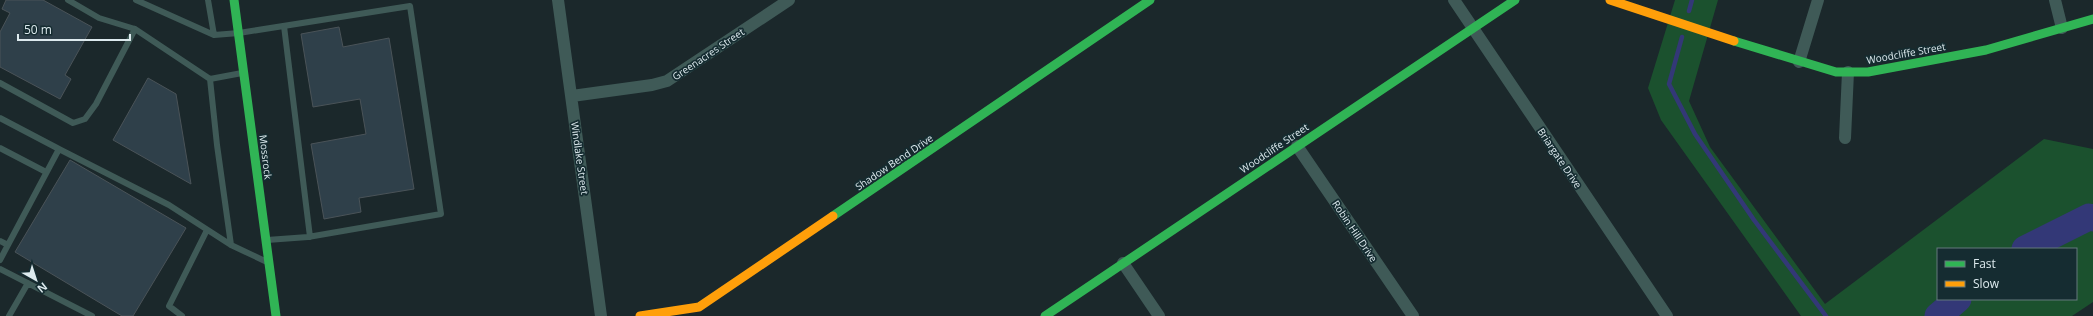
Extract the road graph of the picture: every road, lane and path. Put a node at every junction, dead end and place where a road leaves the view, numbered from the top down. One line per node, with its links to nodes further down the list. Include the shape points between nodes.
1 (68, 0): 17 (lane, via 99,18)
2 (136, 0): 19 (lane)
3 (208, 0): 19 (lane)
4 (234, 0): 18 (street, Mossrock)
5 (558, 0): 25 (street, Windlake Street)
6 (789, 0): 25 (street, Greenacres Street, via 667,81)
7 (1150, 0): 48 (street, Shadow Bend Drive, via 710,300 699,306)
8 (1454, 0): 15 (street, Briargate Drive)
9 (1515, 0): 15 (street, Woodcliffe Street)
10 (1610, 0): 20 (street, Woodcliffe Street)
11 (1818, 0): 20 (street)
12 (2055, 0): 16 (street)
13 (2093, 19): 16 (street, Woodcliffe Street)
14 (284, 26): 18 (lane); 33 (lane); 33 (lane, via 410,6 441,214)
15 (1473, 28): 28 (street, Woodcliffe Street); 52 (street, Briargate Drive)
16 (2062, 28): 21 (street, Woodcliffe Street, via 1986,50 1868,72)
17 (135, 29): 23 (lane); 24 (lane, via 96,104 85,119 73,123)
18 (239, 33): 19 (lane); 22 (street, Mossrock)
19 (214, 35)
20 (1799, 62): 21 (street, Woodcliffe Street, via 1836,72)
21 (1848, 72): 27 (street)
22 (244, 73): 23 (lane); 34 (street, Mossrock)
23 (210, 79): 37 (lane)
24 (0, 83)
25 (572, 96): 47 (street, Windlake Street)
26 (0, 118): 29 (lane)
27 (1845, 138)
28 (1297, 146): 40 (street, Woodcliffe Street); 51 (street, Robin Hill Drive)
29 (55, 147): 31 (lane, via 59,149); 32 (lane, via 169,205)
30 (0, 148): 31 (lane)
31 (46, 172): 36 (lane)
32 (207, 230): 37 (lane); 45 (lane, via 169,306)
33 (310, 237): 34 (lane)
34 (266, 240): 39 (street, Mossrock)
35 (0, 241): 36 (lane)
36 (8, 245): 38 (lane)
37 (231, 245): 39 (lane)
38 (0, 260)
39 (269, 262): 46 (street, Mossrock)
40 (1123, 263): 49 (street, Woodcliffe Street); 50 (street)
41 (0, 269): 42 (lane)
42 (28, 283): 43 (lane); 44 (lane)
43 (9, 316)
44 (92, 316)
45 (182, 316)
46 (276, 316)
47 (601, 316)
48 (640, 316)
49 (1045, 316)
50 (1159, 316)
51 (1413, 316)
52 (1667, 316)

